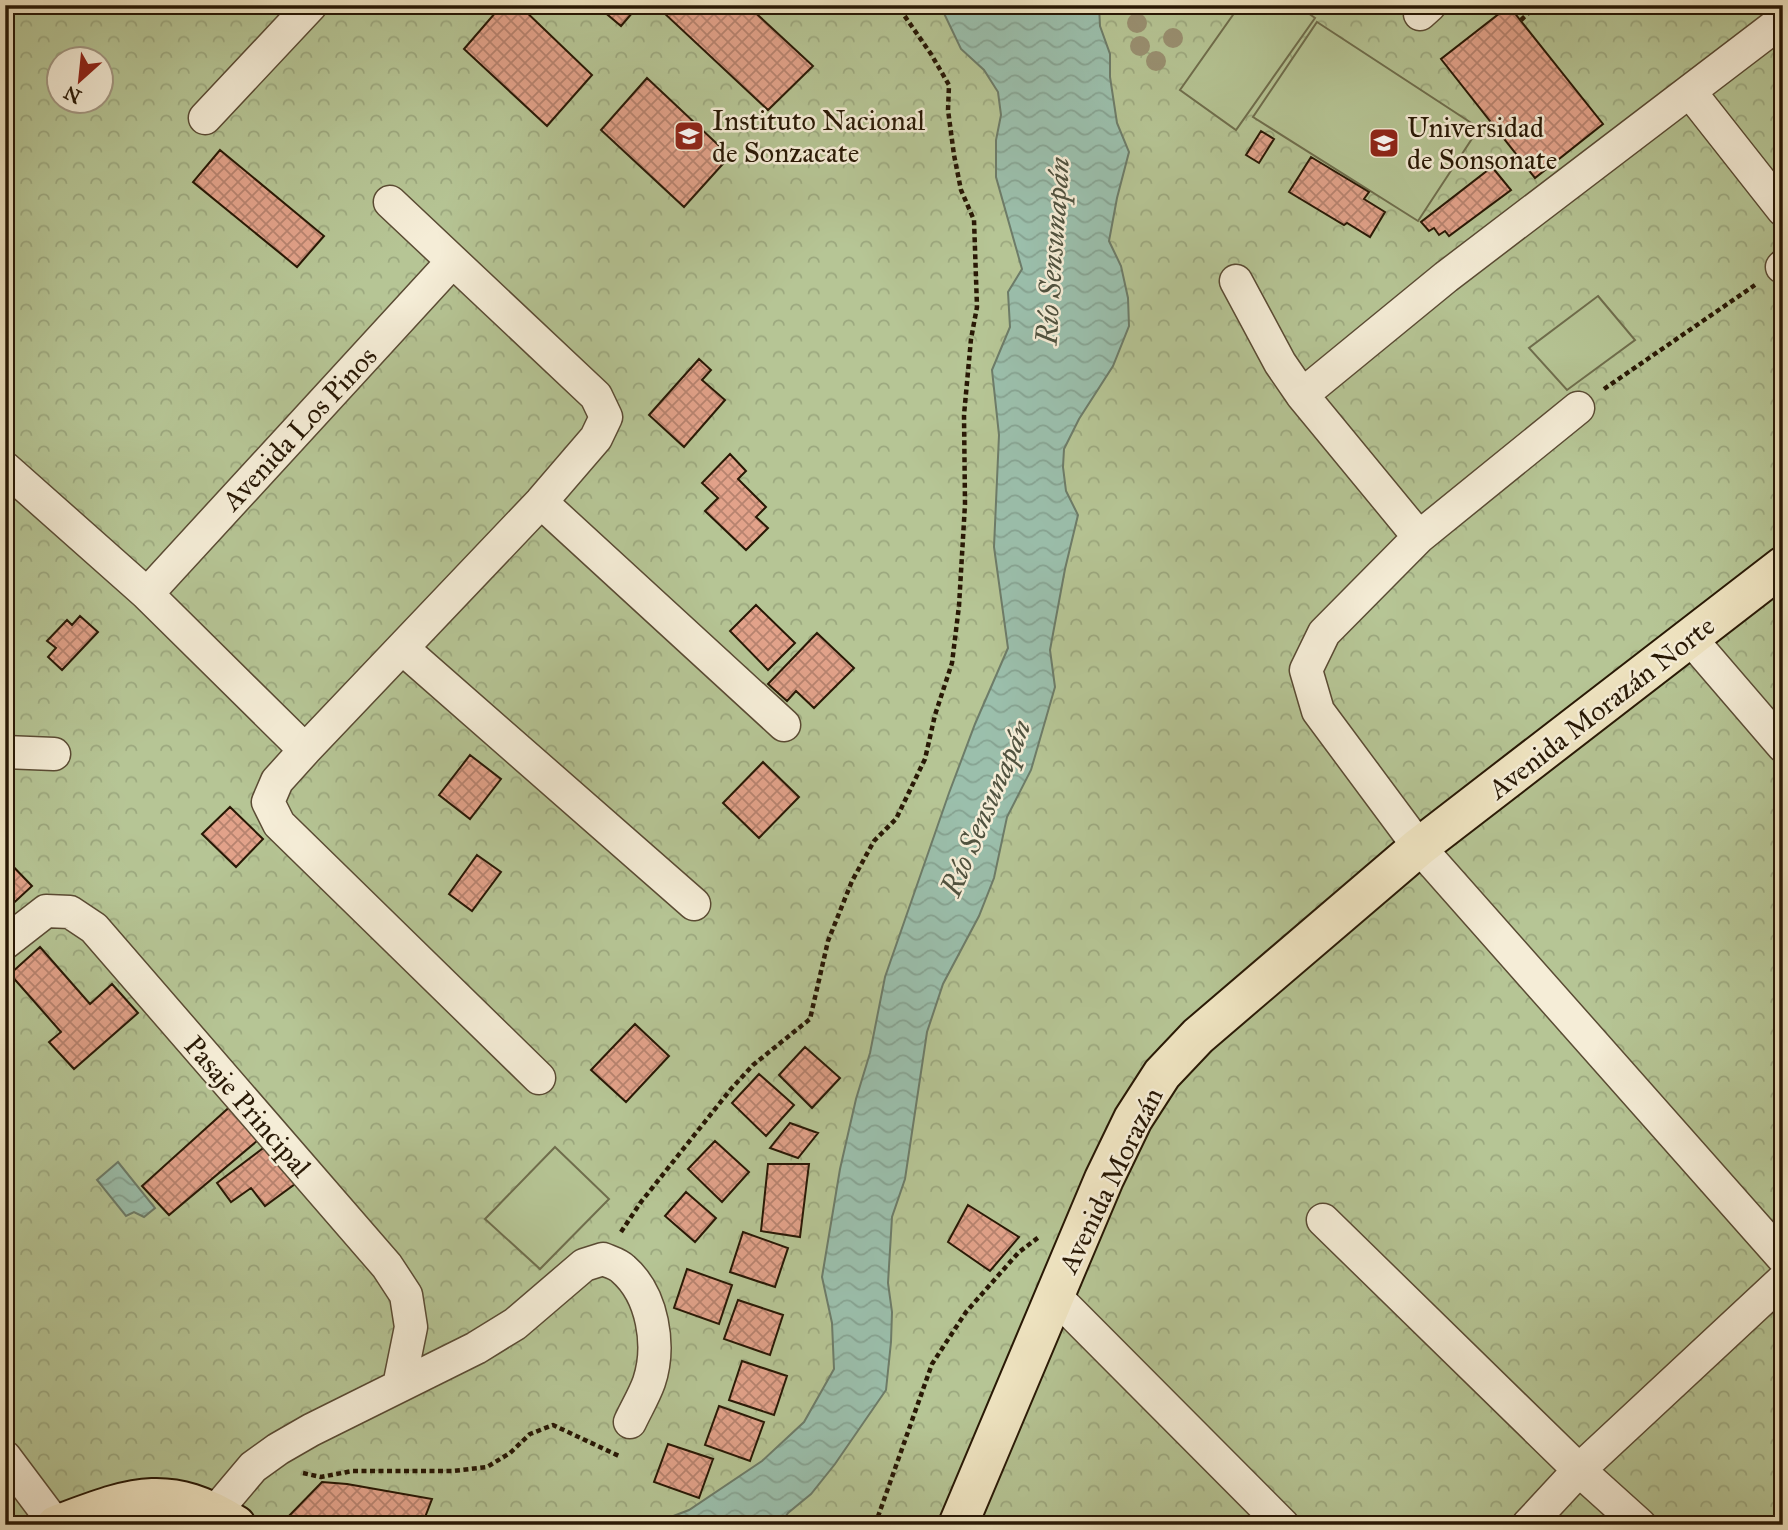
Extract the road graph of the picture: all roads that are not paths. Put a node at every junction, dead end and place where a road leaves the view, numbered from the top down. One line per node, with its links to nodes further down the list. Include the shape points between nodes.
1 (311, 5): 4 (street)
2 (1783, 20): 3 (street)
3 (1690, 92): 6 (street); 9 (street, via 1446,276)
4 (205, 118)
5 (390, 202): 7 (street)
6 (1783, 210)
7 (452, 262): 12 (street, via 596,396 606,417 596,438); 15 (street, Avenida Los Pinos)
8 (1236, 281): 9 (street, via 1280,363)
9 (1303, 395): 13 (street)
10 (1577, 408): 13 (street)
11 (5, 468): 15 (street)
12 (541, 502): 17 (street); 18 (street)
13 (1419, 537): 23 (street, via 1324,634 1306,670 1318,711)
14 (1783, 566): 16 (main road, Avenida Morazán Norte)
15 (147, 594): 20 (street)
16 (1690, 638): 19 (street); 23 (main road, Avenida Morazán Norte)
17 (402, 648): 20 (street); 24 (street)
18 (784, 725)
19 (1783, 746)
20 (305, 750): 26 (street, via 277,781 268,802 279,824)
21 (5, 752): 22 (street)
22 (54, 754)
23 (1419, 848): 28 (street); 30 (main road, Avenida Morazán, via 1198,1035 1162,1074 1133,1119)
24 (694, 904)
25 (5, 943): 31 (street, Pasaje Principal, via 46,912 70,912 94,929 387,1266 407,1295 411,1327)
26 (539, 1078)
27 (1323, 1220): 34 (street)
28 (1783, 1258)
29 (1783, 1280): 34 (street)
30 (1054, 1295): 37 (main road, Avenida Morazán); 38 (street)
31 (399, 1386): 32 (street, via 476,1348 514,1324 584,1265 603,1259 623,1268 653,1320 655,1349 649,1382); 35 (street, via 311,1430 253,1467)
32 (630, 1422)
33 (5, 1457): 36 (street)
34 (1579, 1470): 39 (street); 40 (street)
35 (225, 1518): 36 (main road, via 185,1500 150,1497 114,1504)
36 (56, 1525)
37 (958, 1525)
38 (1283, 1525)
39 (1528, 1525)
40 (1640, 1525)

